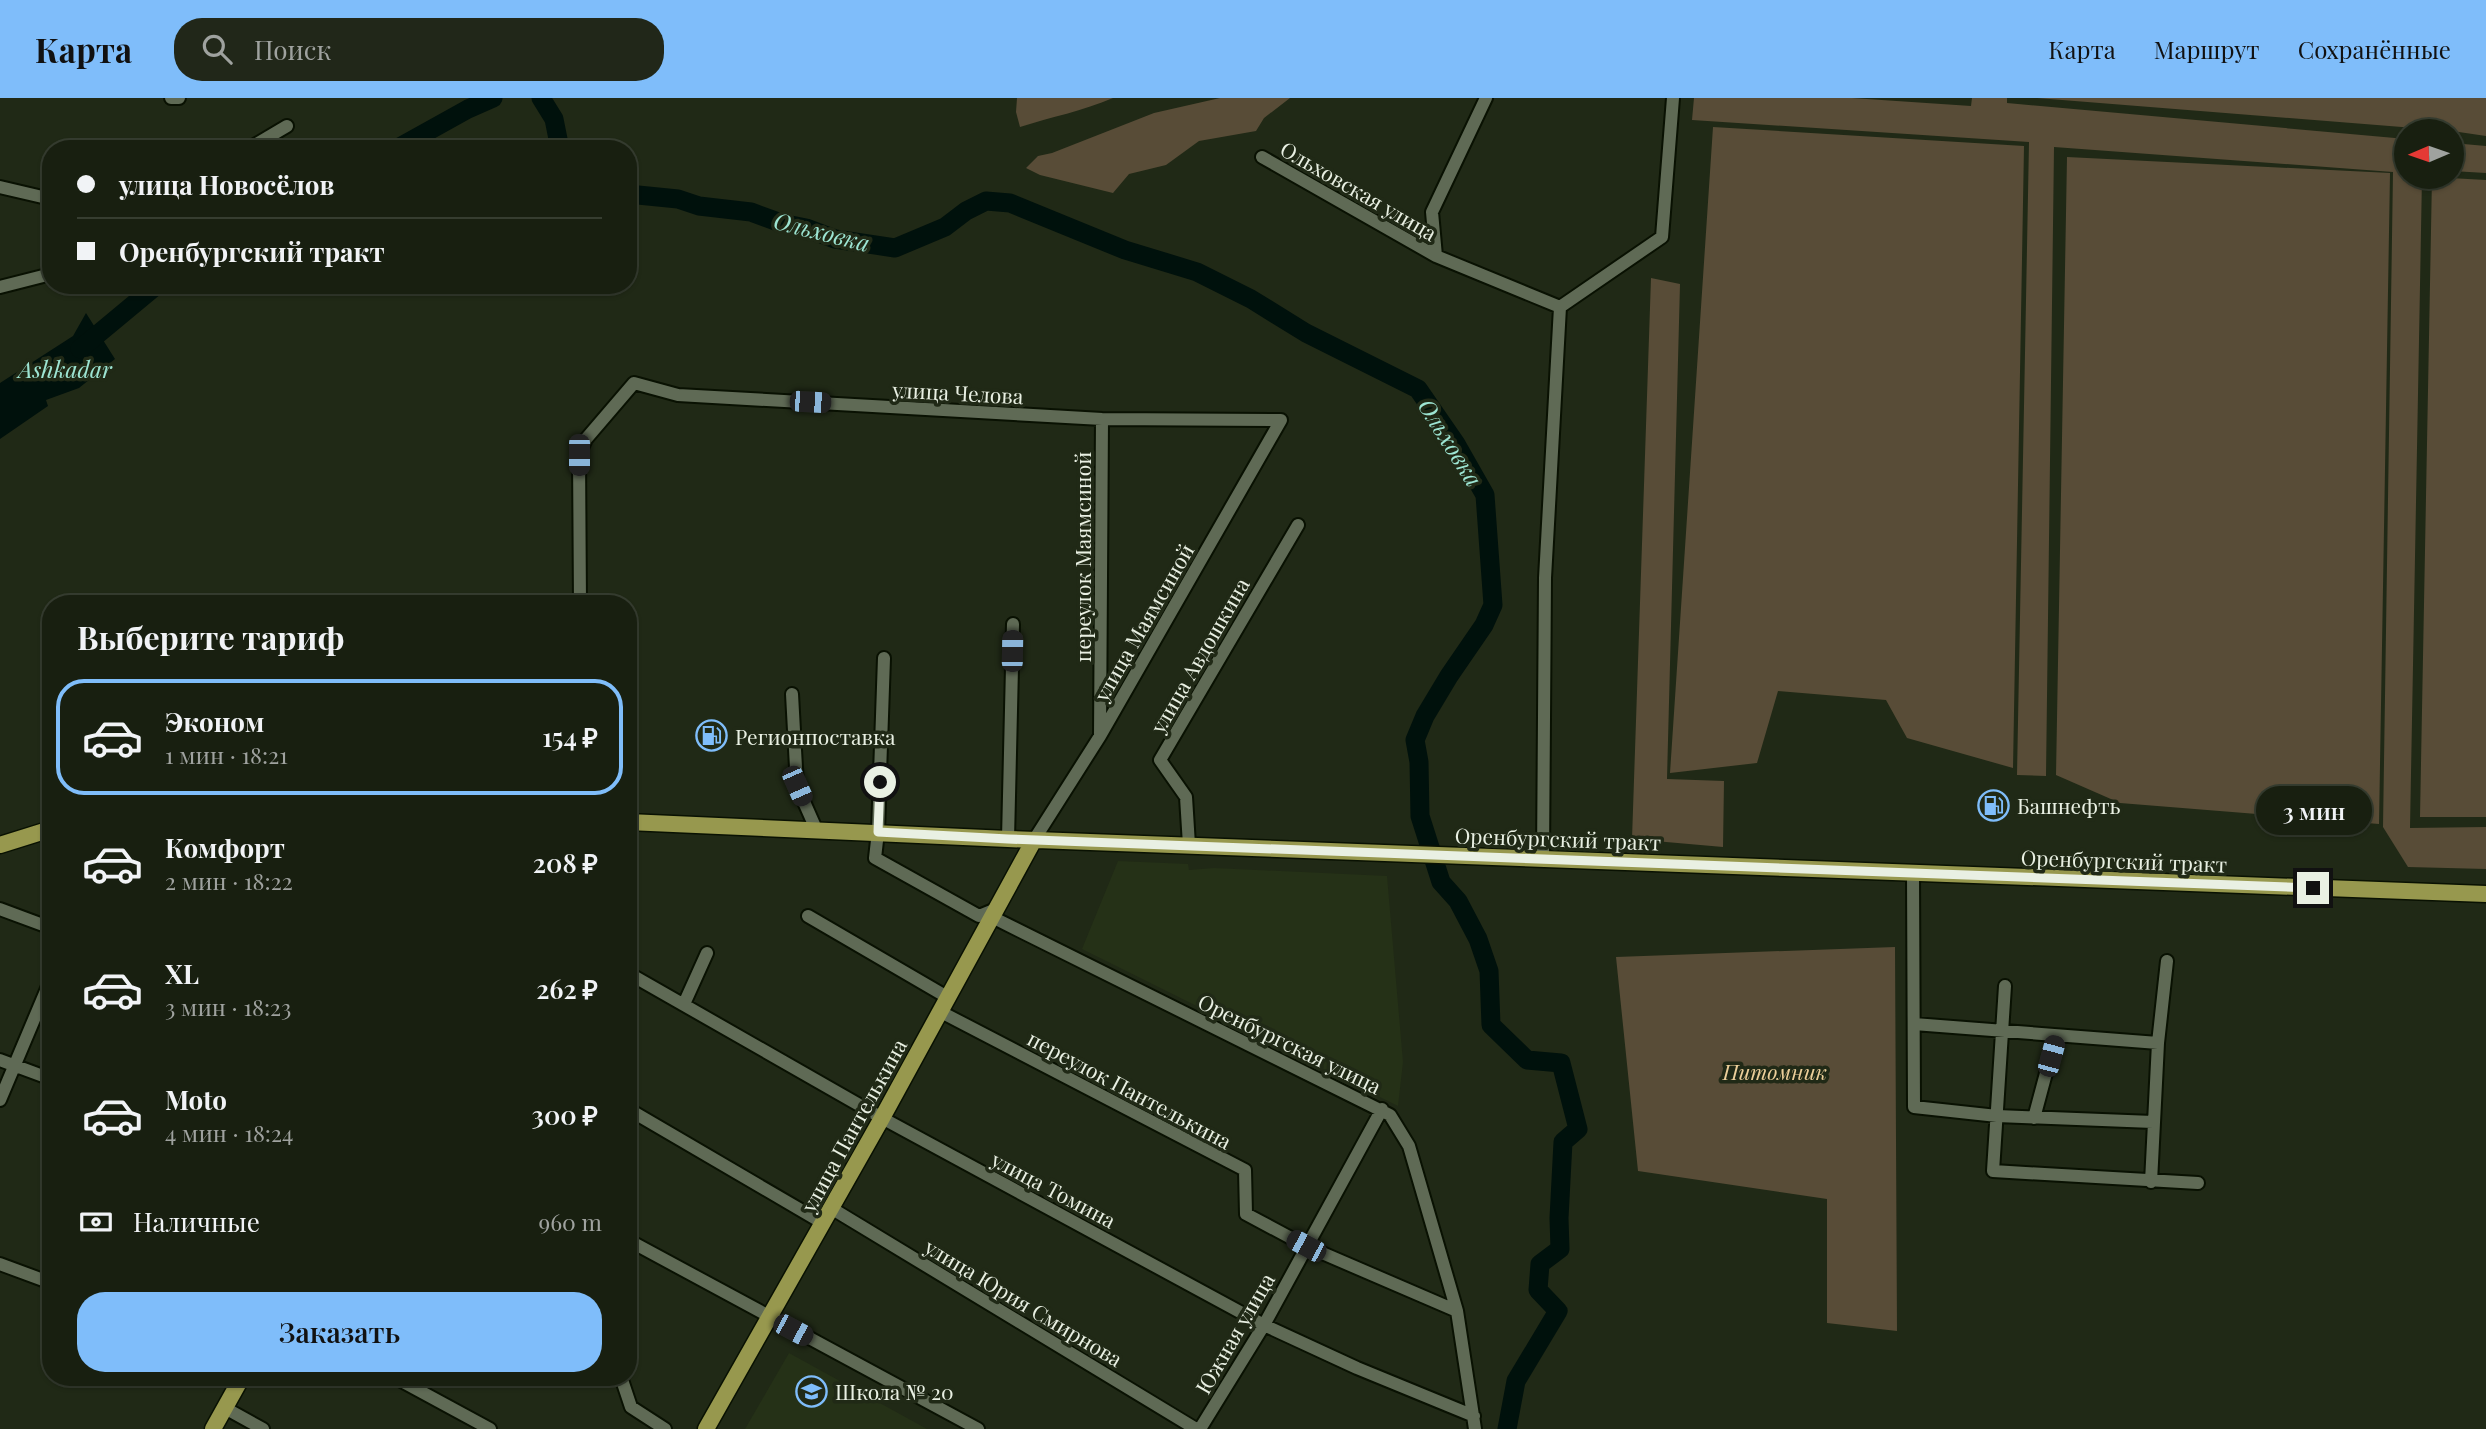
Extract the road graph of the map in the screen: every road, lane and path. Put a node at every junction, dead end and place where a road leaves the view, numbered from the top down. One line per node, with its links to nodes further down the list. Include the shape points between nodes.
1 (171, 98): 2 (street)
2 (179, 98)
3 (1486, 98): 10 (street, Ольховская улица, via 1432,212)
4 (1673, 98): 13 (street, via 1662,237)
5 (287, 126): 6 (street)
6 (263, 140)
7 (1262, 157): 10 (street, Ольховская улица)
8 (0, 187): 9 (street)
9 (42, 197)
10 (1436, 256): 13 (street, Ольховская улица)
11 (42, 276): 12 (street)
12 (0, 287)
13 (1560, 307): 30 (street, via 1545,578)
14 (1102, 419): 15 (street, улица Челова); 17 (street, улица Челова, via 678,395 634,383 586,439 579,455); 21 (street, переулок Маямсиной)
15 (1281, 420): 21 (street, улица Маямсиной)
16 (1298, 525): 29 (street, улица Авдошкина, via 1160,761 1186,797)
17 (580, 595)
18 (1013, 624): 26 (street)
19 (884, 658): 25 (street)
20 (792, 694): 23 (street, via 797,786)
21 (1100, 736): 27 (street, улица Маямсиной)
22 (637, 822): 23 (main road, Оренбургский тракт)
23 (817, 829): 25 (main road, Оренбургский тракт)
24 (42, 832): 28 (main road)
25 (878, 832): 26 (main road, Оренбургский тракт); 34 (street, Оренбургская улица, via 875,858 979,916)
26 (1008, 839): 27 (main road, Оренбургский тракт)
27 (1034, 840): 29 (main road, Оренбургский тракт); 34 (main road, улица Пантелькина)
28 (0, 845)
29 (1189, 845): 30 (main road, Оренбургский тракт)
30 (1544, 858): 31 (main road, Оренбургский тракт)
31 (1913, 873): 32 (main road, Оренбургский тракт); 44 (street)
32 (2486, 894)
33 (0, 909): 36 (street)
34 (994, 913): 43 (main road, улица Пантелькина); 52 (street, Оренбургская улица)
35 (807, 916): 43 (street, переулок Пантелькина)
36 (42, 925)
37 (707, 953): 42 (street)
38 (2167, 961): 47 (street)
39 (637, 978): 42 (street, улица Томина)
40 (2005, 986): 45 (street)
41 (42, 1001): 49 (street)
42 (684, 1004): 55 (street, улица Томина)
43 (943, 1004): 55 (main road, улица Пантелькина); 62 (street, переулок Пантелькина, via 1245,1170 1247,1214)
44 (1914, 1024): 45 (street); 54 (street, via 1914,1107)
45 (2003, 1032): 46 (street); 54 (street)
46 (2056, 1036): 47 (street); 56 (street)
47 (2158, 1043): 57 (street)
48 (0, 1060): 49 (street)
49 (15, 1066): 50 (street); 51 (street)
50 (42, 1076)
51 (0, 1100)
52 (1382, 1110): 62 (street, Южная улица); 65 (street, Оренбургская улица, via 1409,1146)
53 (637, 1114): 60 (street, улица Юрия Смирнова)
54 (1997, 1116): 56 (street); 58 (street, via 1993,1171)
55 (882, 1118): 60 (main road, улица Пантелькина); 67 (street, улица Томина)
56 (2034, 1118): 57 (street)
57 (2153, 1122): 58 (street)
58 (2151, 1182): 59 (street)
59 (2198, 1183)
60 (827, 1216): 66 (main road, улица Пантелькина); 79 (street, улица Юрия Смирнова)
61 (637, 1245): 66 (street)
62 (1306, 1246): 65 (street, переулок Пантелькина); 67 (street, Южная улица)
63 (0, 1264): 64 (street)
64 (42, 1280)
65 (1457, 1311): 72 (street, Оренбургская улица)
66 (769, 1317): 77 (main road, улица Пантелькина); 78 (street)
67 (1264, 1325): 72 (street, улица Томина); 79 (street, Южная улица)
68 (237, 1386): 71 (main road)
69 (411, 1386): 75 (street)
70 (624, 1386): 76 (street, via 631,1407)
71 (225, 1408): 73 (main road); 74 (street)
72 (1474, 1422)
73 (213, 1429)
74 (264, 1429)
75 (490, 1429)
76 (665, 1429)
77 (706, 1429)
78 (978, 1429)
79 (1198, 1429)

